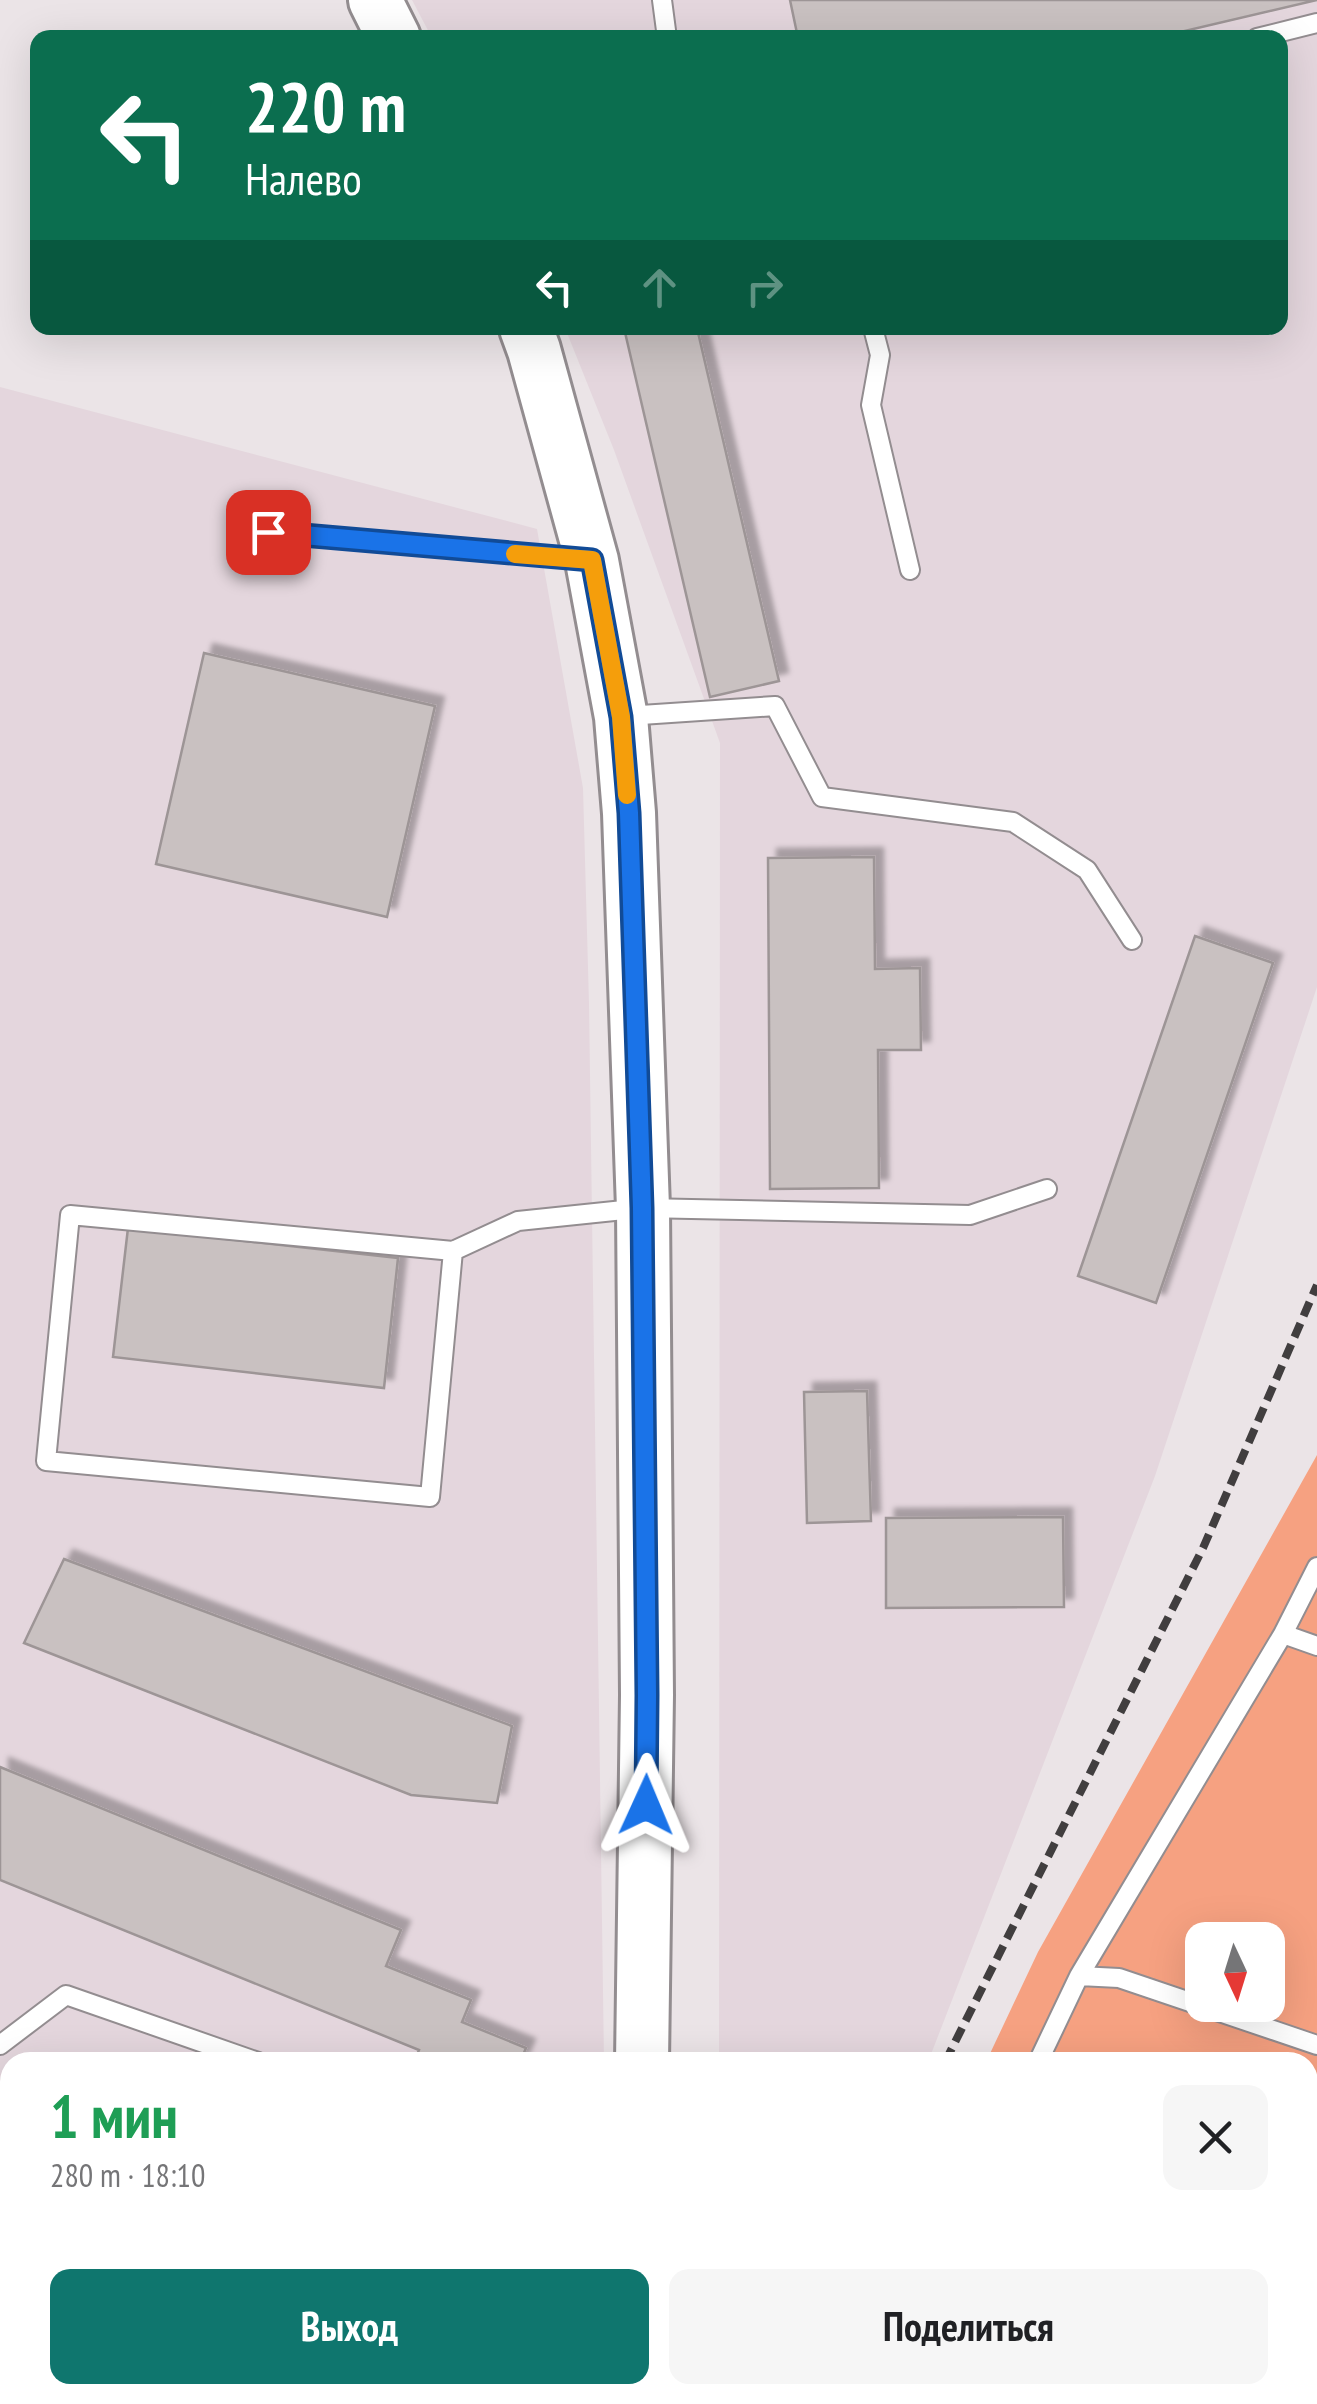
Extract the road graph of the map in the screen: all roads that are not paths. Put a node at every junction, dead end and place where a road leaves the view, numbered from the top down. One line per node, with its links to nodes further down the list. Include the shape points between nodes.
1 (374, 0): 4 (main road)
2 (662, 0): 5 (lane)
3 (1317, 24): 6 (lane)
4 (390, 30)
5 (665, 30)
6 (1288, 31)
7 (529, 335): 10 (main road)
8 (875, 335): 11 (lane, via 880,355 871,405)
9 (268, 532): 10 (lane)
10 (592, 560): 12 (main road)
11 (910, 570)
12 (621, 717): 13 (lane, via 775,706 822,797 1013,822 1087,870); 15 (main road)
13 (1132, 940)
14 (1047, 1189): 15 (lane, via 970,1215)
15 (642, 1208): 16 (lane, via 518,1220); 24 (main road)
16 (453, 1250): 16 (lane, via 430,1497 46,1461 70,1215)
17 (1317, 1567): 18 (lane)
18 (1283, 1634): 19 (lane); 20 (lane)
19 (1317, 1646)
20 (1079, 1976): 22 (lane, via 1119,1978); 25 (lane)
21 (0, 2045): 23 (lane, via 66,1996)
22 (1317, 2046)
23 (229, 2052)
24 (642, 2052)
25 (1043, 2052)

